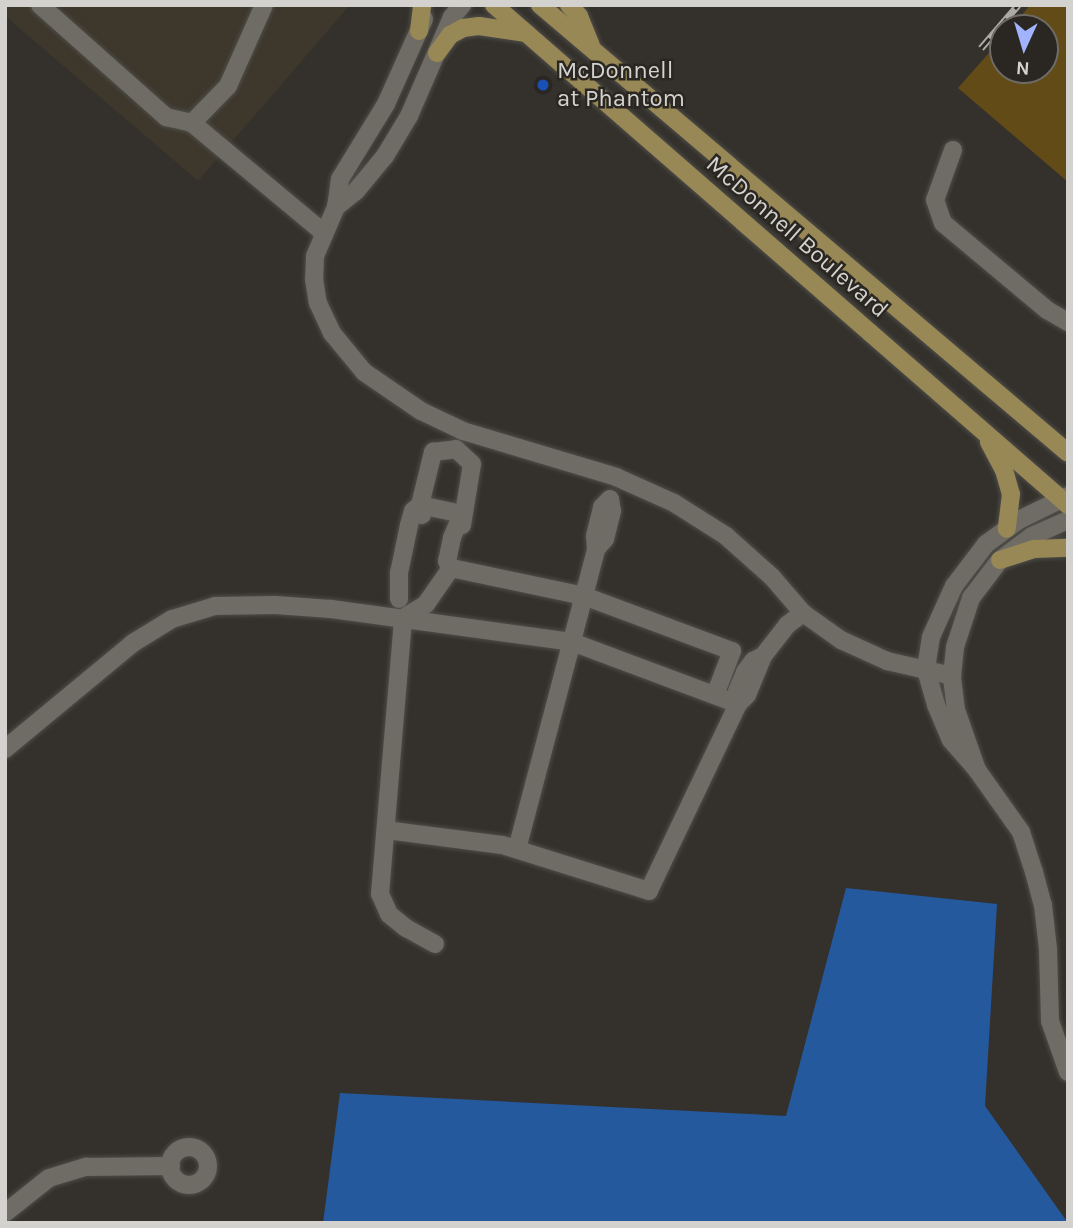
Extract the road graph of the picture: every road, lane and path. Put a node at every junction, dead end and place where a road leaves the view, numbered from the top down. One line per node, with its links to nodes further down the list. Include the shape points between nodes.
1 (40, 5): 13 (street, via 166,117)
2 (264, 5): 13 (street, via 228,86)
3 (422, 5): 9 (main road)
4 (430, 5): 9 (street)
5 (462, 5): 12 (street)
6 (494, 5): 10 (main road, McDonnell Boulevard)
7 (540, 5): 11 (main road, McDonnell Boulevard)
8 (569, 5): 11 (main road, via 579,16)
9 (419, 31): 15 (street, via 386,104 340,179)
10 (526, 33): 12 (main road, via 463,28 450,35); 20 (main road, McDonnell Boulevard)
11 (592, 49): 18 (main road, McDonnell Boulevard)
12 (437, 52): 15 (street, via 409,116 385,156)
13 (192, 123): 16 (street)
14 (953, 150): 17 (street, via 935,200 943,223 1047,310)
15 (336, 207): 16 (street)
16 (324, 233): 19 (street, via 315,256 314,279 318,303 332,333 364,372 421,411)
17 (1068, 322)
18 (1030, 421): 21 (main road); 23 (main road, McDonnell Boulevard)
19 (463, 431): 22 (street); 24 (street)
20 (984, 432): 25 (main road, McDonnell Boulevard); 29 (main road, via 1011,495)
21 (1068, 434)
22 (456, 449): 26 (street, via 433,452); 27 (street, via 472,464)
23 (1068, 453)
24 (616, 477): 33 (street, via 605,539 596,549); 34 (street, via 674,503 726,537 772,577)
25 (1066, 500): 29 (street)
26 (420, 505): 27 (street); 35 (street, via 420,527 399,599)
27 (462, 514): 32 (street, via 462,539)
28 (1068, 520): 31 (street, via 1032,536)
29 (1007, 529): 37 (street, via 986,544 954,586 931,637)
30 (1068, 548): 31 (main road, via 1034,549)
31 (1000, 560): 38 (street, via 971,598 955,648)
32 (451, 568): 33 (street); 35 (street, via 426,604)
33 (584, 596): 36 (street); 39 (street, via 732,651)
34 (803, 613): 37 (street, via 841,640 887,661); 40 (street, via 745,672 737,691)
35 (403, 618): 36 (street); 41 (street, via 275,605 215,606 172,619 133,643); 43 (street)
36 (572, 642): 39 (street); 44 (street)
37 (926, 670): 38 (street); 42 (street, via 951,740)
38 (952, 676): 42 (street, via 956,710)
39 (715, 695): 40 (street)
40 (738, 704): 44 (street, via 649,891)
41 (5, 749)
42 (977, 770): 46 (street, via 1021,832 1034,872 1048,949 1050,1021)
43 (387, 830): 44 (street); 45 (street, via 380,894 389,914)
44 (517, 849)
45 (435, 944)
46 (1068, 1072)
47 (171, 1166): 48 (street, via 86,1167 49,1178)
48 (7, 1209)

